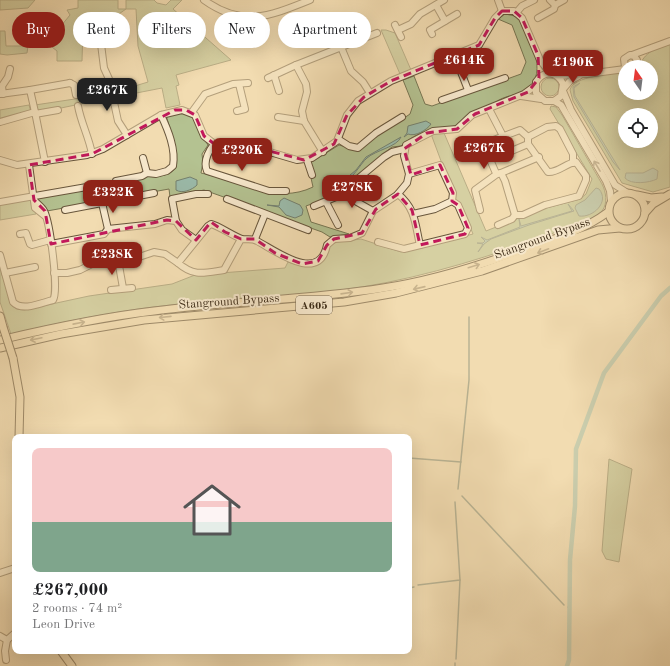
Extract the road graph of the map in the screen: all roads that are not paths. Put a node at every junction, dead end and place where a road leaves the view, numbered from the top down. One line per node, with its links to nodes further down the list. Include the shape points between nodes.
1 (204, 0): 2 (street, via 216,8 245,17 271,15)
2 (310, 0)
3 (444, 0): 8 (street)
4 (498, 0): 10 (street)
5 (534, 0): 11 (street, via 522,6)
6 (550, 0): 9 (street)
7 (564, 0): 9 (street)
8 (436, 5): 14 (street); 18 (street, via 420,14 411,24 396,28)
9 (555, 5): 13 (street, via 554,9)
10 (502, 11): 11 (street, via 510,10); 24 (street, via 479,45)
11 (516, 13): 25 (street, via 525,24)
12 (457, 14): 14 (street)
13 (538, 18)
14 (445, 21): 16 (street, via 430,30)
15 (377, 33): 17 (street)
16 (432, 34)
17 (371, 35)
18 (401, 37)
19 (670, 41): 23 (street)
20 (102, 48): 67 (street, via 118,121)
21 (338, 48): 30 (street)
22 (341, 48): 49 (street, via 351,71)
23 (649, 50): 26 (street); 29 (street)
24 (454, 54): 46 (street); 49 (street, via 391,81)
25 (538, 55): 33 (street); 40 (street)
26 (632, 56): 27 (street, via 625,57); 28 (street)
27 (625, 60)
28 (634, 60)
29 (640, 60)
30 (296, 65): 35 (street); 65 (street, via 308,92 302,111)
31 (618, 68): 34 (street)
32 (10, 69): 50 (street, via 2,86)
33 (550, 73): 37 (street); 40 (street)
34 (587, 74): 37 (street); 47 (street, via 575,78)
35 (274, 75): 38 (street); 48 (street)
36 (72, 76): 41 (street)
37 (558, 76): 47 (street)
38 (268, 78)
39 (505, 78): 46 (street, via 493,78)
40 (539, 78): 44 (street)
41 (70, 83): 45 (street); 51 (street, via 74,85)
42 (248, 83): 43 (street)
43 (239, 84): 59 (street, via 245,109); 60 (street, via 205,94)
44 (535, 86): 52 (street); 53 (street, via 536,93)
45 (30, 90): 50 (street); 61 (street)
46 (468, 90): 54 (street)
47 (563, 90): 55 (street); 92 (street, via 571,110 615,185)
48 (279, 91)
49 (370, 93): 70 (street, via 351,109)
50 (2, 94)
51 (76, 95)
52 (517, 96): 53 (street); 57 (street)
53 (541, 99): 55 (street)
54 (442, 100)
55 (554, 101): 101 (street, one-way to 55, via 606,181 561,105)
56 (78, 106): 75 (street, via 80,118 89,136)
57 (489, 108): 68 (street); 73 (street, via 472,115 457,128 426,133 410,142)
58 (58, 110): 61 (street)
59 (237, 111)
60 (192, 112): 62 (street, via 182,110); 71 (street, via 197,117 204,136)
61 (35, 113): 66 (street); 81 (street)
62 (161, 115): 67 (street); 84 (street, via 168,130 173,166 156,174)
63 (278, 117): 65 (street)
64 (402, 117): 70 (street, via 383,125 358,148)
65 (304, 121): 74 (street)
66 (0, 122)
67 (127, 135): 75 (street)
68 (503, 136): 69 (street, via 520,130); 80 (street, via 487,144 485,148)
69 (528, 137): 72 (street); 82 (street, via 547,127 556,126 571,149)
70 (338, 139): 74 (street)
71 (214, 144): 79 (street, via 222,147 251,146 297,160); 91 (street, via 207,156 207,171 259,188)
72 (528, 144): 76 (street); 80 (street)
73 (404, 149): 85 (street); 90 (street, via 384,157)
74 (324, 152): 79 (street)
75 (92, 154): 81 (street)
76 (538, 157): 82 (street, via 548,172); 86 (street)
77 (143, 158): 84 (street)
78 (0, 160): 83 (street, via 17,165)
79 (307, 160): 87 (street)
80 (490, 160): 86 (street)
81 (45, 162): 83 (street)
82 (573, 163): 113 (street, via 579,164 586,176 579,196 545,205 523,215)
83 (29, 165): 98 (street)
84 (147, 173): 88 (street)
85 (409, 174): 95 (street, via 407,183); 100 (street, via 440,165 453,193)
86 (499, 174): 107 (street, via 474,190); 113 (street, via 505,181)
87 (312, 175)
88 (116, 181)
89 (104, 184): 98 (street, via 72,187)
90 (346, 189): 103 (street); 108 (street, via 357,202)
91 (286, 191)
92 (626, 192): 96 (main road); 101 (main road)
93 (154, 193): 104 (street)
94 (208, 194): 114 (street, via 172,199)
95 (398, 194): 108 (street); 112 (street, via 408,203)
96 (636, 195): 97 (main road, via 651,198); 110 (main road, via 643,202)
97 (667, 195): 110 (main road)
98 (34, 198): 102 (street); 124 (street, via 43,210)
99 (227, 199): 111 (street)
100 (452, 201): 112 (street, via 435,209); 126 (street, via 458,205 468,232)
101 (611, 201): 109 (main road)
102 (0, 202)
103 (326, 202): 105 (street); 115 (street)
104 (102, 203): 106 (street); 118 (street)
105 (314, 206)
106 (65, 210)
107 (480, 210)
108 (373, 211): 122 (street, via 362,233 334,240 327,245 325,253 318,261 302,264 275,253)
109 (608, 212): 117 (main road, via 612,222); 137 (main road, Stanground Bypass / A605, one-way to 109, via 137,313 326,296 411,282 541,244 599,219)
110 (645, 213): 117 (main road, via 642,221 636,226)
111 (265, 214): 119 (street); 122 (street)
112 (413, 214): 126 (street)
113 (515, 215): 116 (street)
114 (176, 221): 118 (street, via 167,220); 123 (street, via 182,230)
115 (338, 225)
116 (498, 225)
117 (620, 228): 138 (main road, Stanground Bypass / A605, one-way to 138, via 598,230 482,272 396,293 330,303 144,320 61,334)
118 (108, 230): 124 (street, via 104,234)
119 (308, 230)
120 (20, 234): 124 (street, via 26,233 32,245)
121 (242, 239): 122 (street); 123 (street, via 211,224); 129 (street, via 224,270 194,274)
122 (255, 239)
123 (196, 240): 129 (street)
124 (51, 242): 132 (street)
125 (378, 242): 126 (street, via 397,248)
126 (420, 245)
127 (0, 255): 131 (street)
128 (118, 260): 129 (street, via 154,252 165,254); 132 (street); 133 (street)
129 (178, 263)
130 (35, 267): 131 (street)
131 (5, 273): 132 (street, via 13,302 22,307 53,300 56,292)
132 (54, 273)
133 (123, 288): 134 (street); 135 (street)
134 (132, 288)
135 (111, 290)
136 (0, 316): 139 (main road, bridge, via 13,358 20,397)
137 (0, 340)
138 (0, 348)
139 (19, 434)
140 (12, 569): 141 (street)
141 (0, 573)
142 (0, 636): 144 (street)
143 (12, 636): 144 (street)
144 (7, 640): 146 (street)
145 (63, 654): 147 (main road)
146 (6, 660)
147 (72, 666)

